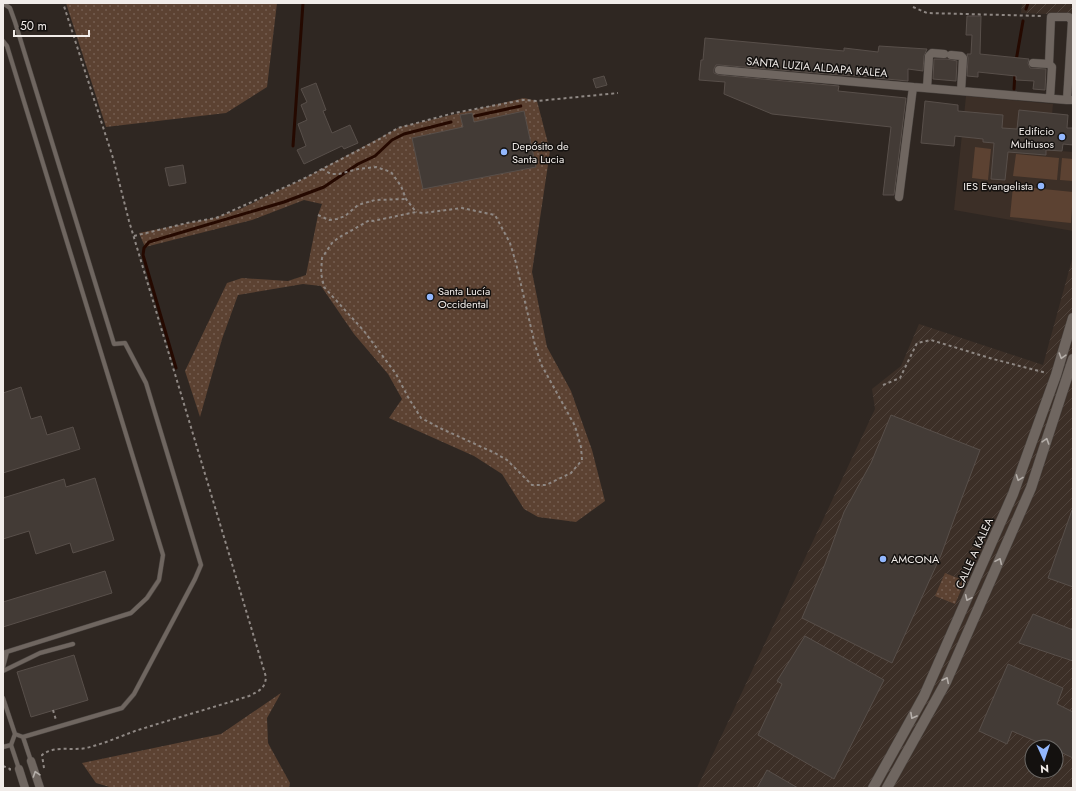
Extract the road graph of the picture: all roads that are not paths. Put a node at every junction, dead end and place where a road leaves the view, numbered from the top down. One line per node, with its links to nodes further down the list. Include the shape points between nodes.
1 (3, 3): 20 (lane, via 10,8 15,22 114,344 125,343 146,383 201,564 134,694 122,708)
2 (3, 41): 15 (lane, via 12,62 163,555 159,580 147,598 131,613)
3 (1033, 63): 4 (street)
4 (1049, 64): 9 (street, via 1052,67); 10 (street, SANTA LUZIA ALDAPA KALEA, via 1051,17 1070,17)
5 (719, 70): 6 (street, SANTA LUZIA ALDAPA KALEA)
6 (913, 87): 7 (street, SANTA LUZIA ALDAPA KALEA); 11 (street)
7 (927, 88): 8 (street, SANTA LUZIA ALDAPA KALEA); 8 (street, via 929,56 932,53 947,54 963,58)
8 (961, 91): 9 (street, SANTA LUZIA ALDAPA KALEA)
9 (1050, 98): 10 (street, SANTA LUZIA ALDAPA KALEA)
10 (1070, 100)
11 (899, 197)
12 (1073, 318): 27 (street, CALLE A KALEA, one-way to 27, via 1056,376 1013,494 924,696)
13 (1073, 359): 28 (street, one-way to 13, via 946,682 1028,495)
14 (73, 644): 17 (lane, via 40,653)
15 (5, 653): 16 (lane)
16 (3, 667)
17 (3, 671)
18 (3, 698): 19 (lane)
19 (14, 734): 20 (lane); 21 (lane)
20 (23, 737): 23 (lane)
21 (11, 745): 22 (lane); 24 (lane)
22 (3, 747)
23 (31, 761): 26 (street, one-way to 23)
24 (19, 769): 25 (street)
25 (24, 784)
26 (40, 788)
27 (873, 788)
28 (887, 788)

